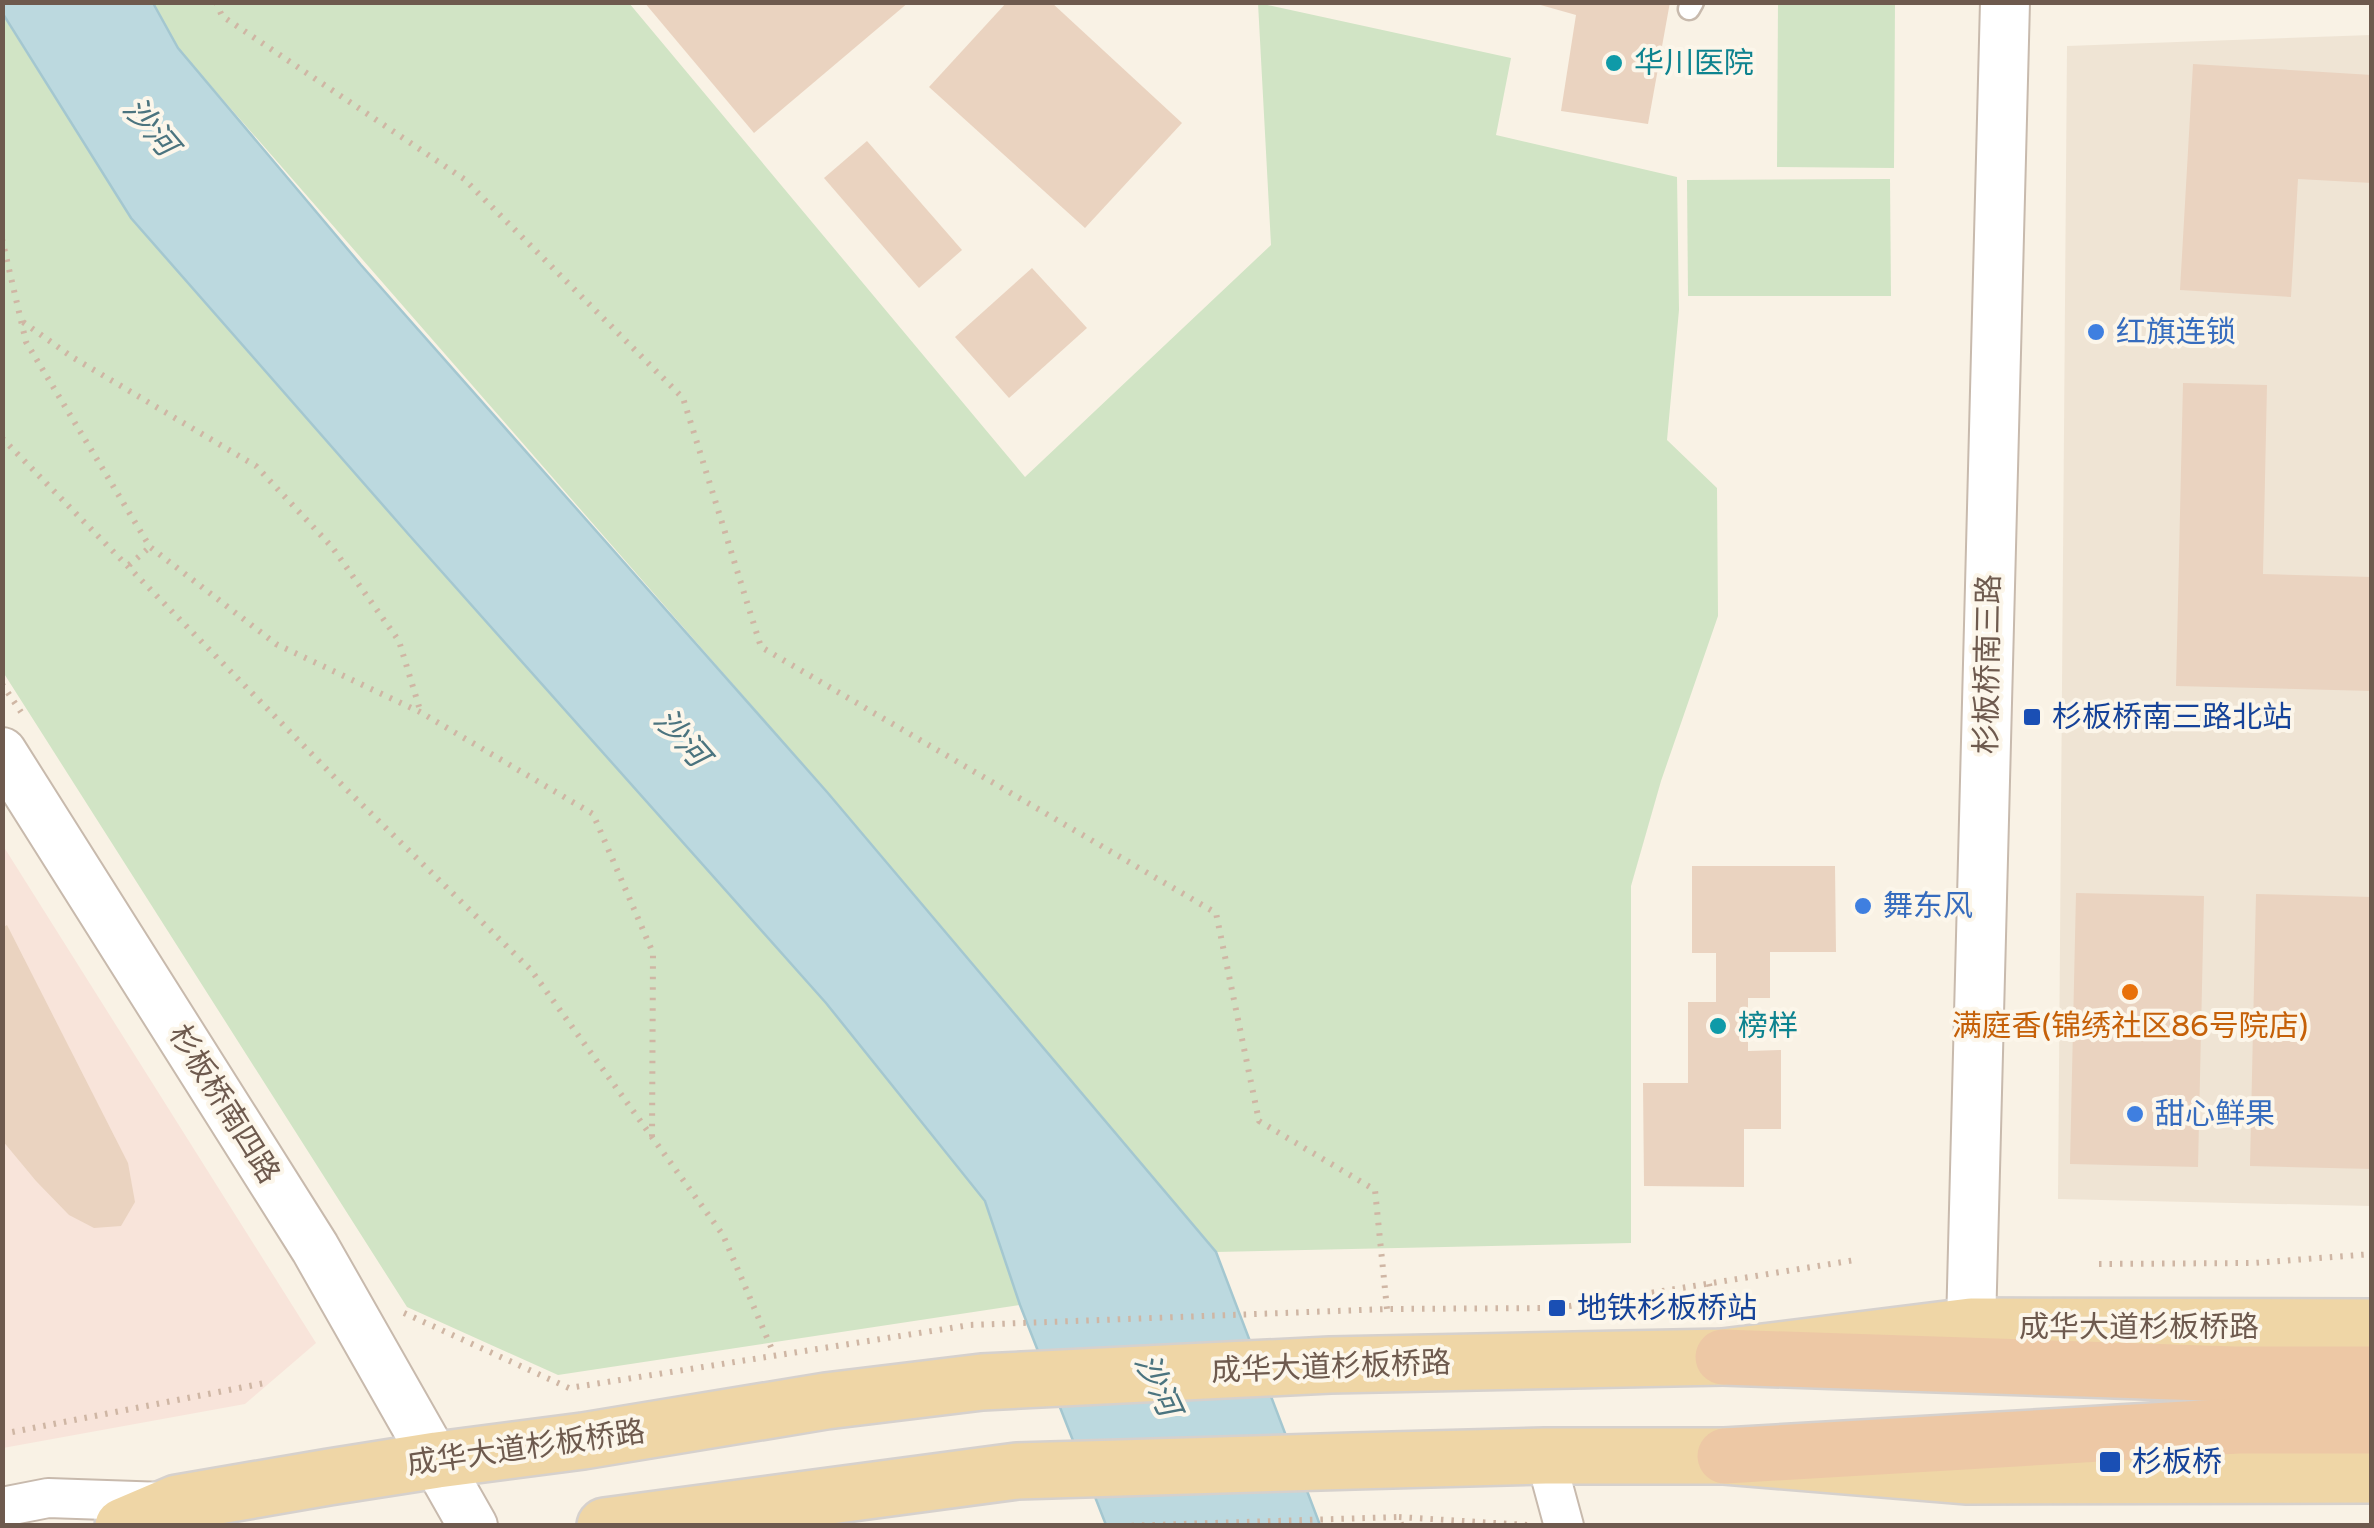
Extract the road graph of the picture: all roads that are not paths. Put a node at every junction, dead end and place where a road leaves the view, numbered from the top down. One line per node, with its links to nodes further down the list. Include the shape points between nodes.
1 (2005, 2): 3 (street, 杉板桥南三路)
2 (14, 765): 11 (street, 杉板桥南四路, via 315,1248)
3 (1972, 1326): 4 (main road, 成华大道杉板桥路); 5 (main road, 成华大道杉板桥路)
4 (2372, 1327)
5 (1723, 1357): 7 (highway, via 2234,1374); 11 (main road, 成华大道杉板桥路, via 1330,1365 982,1382)
6 (2372, 1374): 7 (highway)
7 (2297, 1400): 8 (highway); 10 (highway, via 2218,1427)
8 (2372, 1426)
9 (1546, 1456): 10 (main road); 17 (main road, via 1018,1471); 18 (street)
10 (1725, 1456): 12 (main road, via 1968,1476)
11 (437, 1460): 13 (main road, 成华大道杉板桥路); 16 (street, 杉板桥南四路)
12 (2372, 1475)
13 (177, 1503): 14 (street, via 48,1498); 15 (main road, 成华大道杉板桥路)
14 (2, 1506)
15 (123, 1526)
16 (473, 1526)
17 (606, 1526)
18 (1564, 1526)

